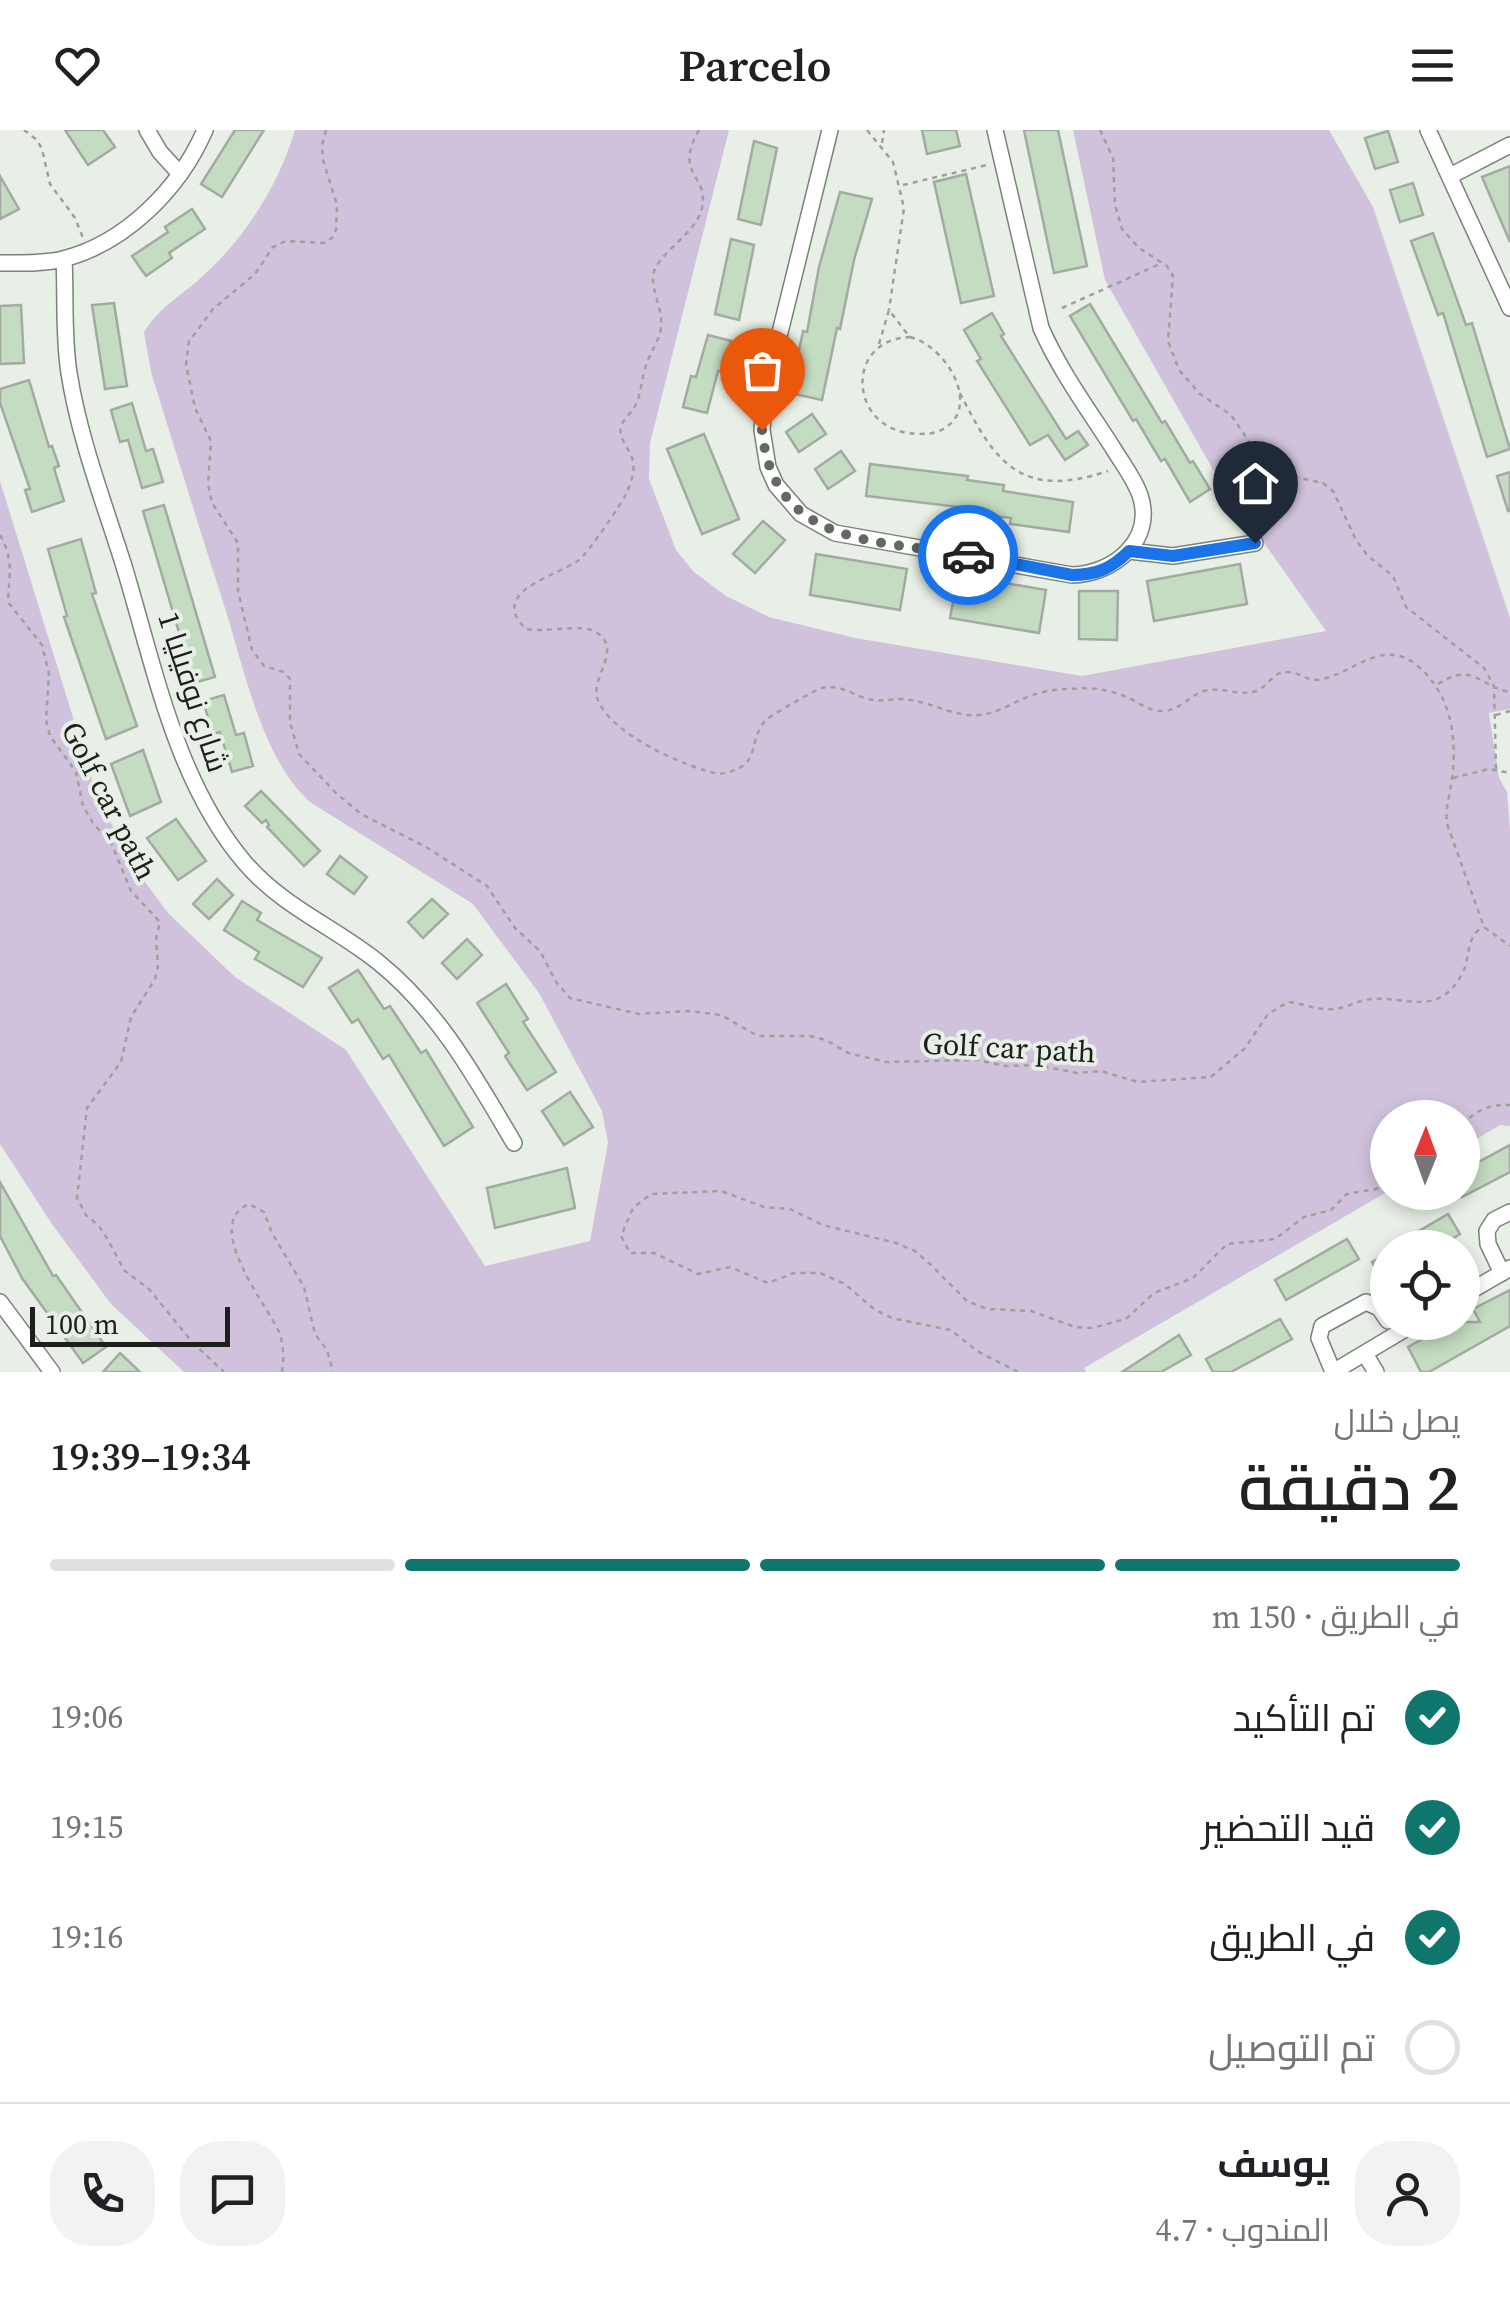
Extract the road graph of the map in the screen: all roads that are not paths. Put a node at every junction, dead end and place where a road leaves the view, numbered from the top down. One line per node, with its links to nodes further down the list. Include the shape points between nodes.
1 (147, 130): 7 (street)
2 (206, 130): 7 (street)
3 (830, 130): 13 (street, via 765,393 764,448 776,485 801,514 850,537 1072,575 1104,570)
4 (995, 130): 13 (street, via 1041,328 1139,493 1138,538)
5 (1428, 130): 8 (street)
6 (1510, 145): 8 (street)
7 (180, 174): 9 (street, via 124,229)
8 (1450, 176): 11 (street)
9 (64, 259): 10 (street); 14 (street, شارع نوفيليا 1, via 73,399 204,806 274,892 375,959 430,1012)
10 (0, 264)
11 (1510, 308)
12 (1255, 543): 13 (street, via 1235,539 1173,556)
13 (1129, 551)
14 (514, 1143)
15 (1510, 1212): 16 (street, via 1487,1231)
16 (1506, 1270): 17 (street)
17 (1480, 1285)
18 (0, 1302): 22 (street)
19 (1370, 1304): 23 (street, via 1322,1326 1318,1338)
20 (1378, 1340): 21 (street)
21 (1365, 1354): 23 (street); 24 (street)
22 (52, 1372)
23 (1333, 1372)
24 (1376, 1372)

